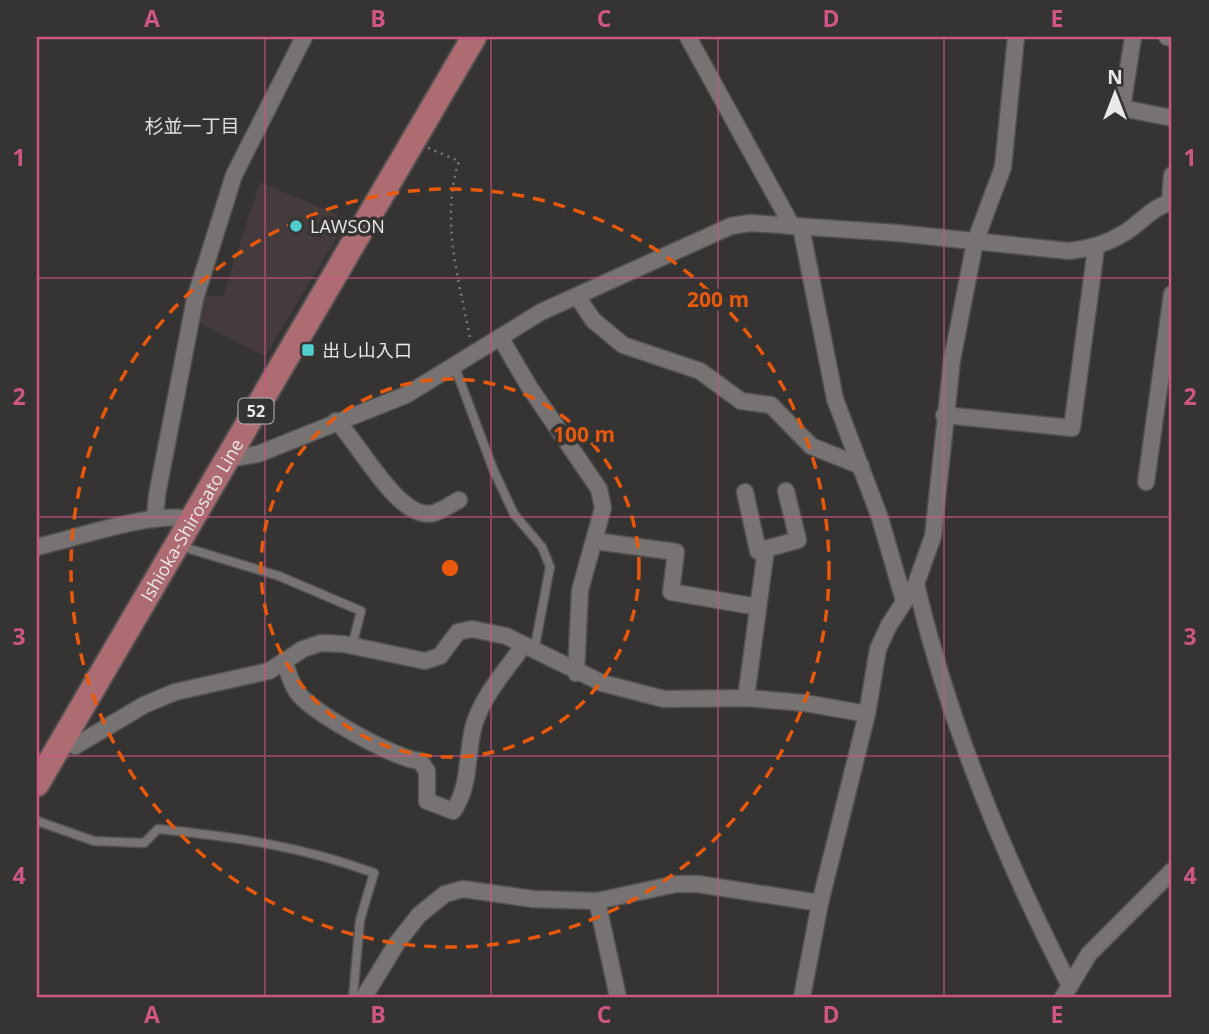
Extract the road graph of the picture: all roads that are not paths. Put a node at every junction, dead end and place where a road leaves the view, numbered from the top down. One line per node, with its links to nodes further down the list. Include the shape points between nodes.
1 (304, 37): 26 (street, via 234,175 195,299)
2 (474, 37): 20 (main road, Ishioka-Shirosato Line / 52)
3 (688, 37): 11 (street)
4 (1016, 37): 12 (street, via 1003,167)
5 (1133, 37): 8 (street, via 1122,108)
6 (1167, 37): 7 (street)
7 (1172, 38)
8 (1172, 118)
9 (1172, 175): 10 (street)
10 (1171, 202): 13 (street)
11 (796, 227): 12 (street); 15 (street, via 730,226); 21 (street, via 835,399)
12 (975, 242): 13 (street, via 1069,251); 18 (street)
13 (1096, 248): 18 (street, via 1072,428)
14 (1172, 294): 22 (street)
15 (577, 296): 16 (street); 21 (street, via 593,320 623,345 700,372 741,401 771,405 811,446)
16 (500, 337): 17 (street); 28 (street, via 599,489 603,508)
17 (454, 365): 19 (street, via 406,395); 36 (lane, via 493,469 514,513 542,547 550,567)
18 (944, 415): 32 (street, via 933,536)
19 (337, 421): 20 (street, via 258,454); 25 (street, via 374,473 416,511 432,513)
20 (228, 459): 27 (main road, Ishioka-Shirosato Line / 52)
21 (861, 466): 33 (street)
22 (1146, 482)
23 (786, 491): 31 (street, via 799,540)
24 (745, 492): 31 (street, via 758,551)
25 (459, 500)
26 (155, 519): 27 (street); 30 (street)
27 (192, 519): 29 (main road, Ishioka-Shirosato Line / 52)
28 (595, 541): 34 (street, via 676,552 671,592); 38 (street, via 580,590)
29 (177, 545): 35 (lane, via 279,576 361,611); 42 (main road, Ishioka-Shirosato Line / 52)
30 (37, 547)
31 (766, 549): 34 (street)
32 (916, 584): 33 (street); 47 (street, via 936,664 987,807)
33 (904, 601): 40 (street, via 878,649)
34 (758, 607): 39 (street)
35 (352, 646): 36 (street, via 425,661 440,656 458,632 472,629 506,636); 37 (street, via 321,643)
36 (529, 648): 37 (street, via 492,689 475,724 468,769 453,811 427,801 427,771 420,761 407,760 353,735 298,694); 38 (street)
37 (284, 661): 41 (street, via 269,671 165,697)
38 (576, 673): 39 (street, via 664,699)
39 (746, 698): 40 (street)
40 (867, 715): 46 (street)
41 (75, 746)
42 (37, 784)
43 (37, 821): 48 (lane, via 94,841 144,843 158,829 269,842 326,855 374,873 360,920)
44 (1172, 871): 47 (street, via 1089,954)
45 (597, 901): 46 (street, via 676,884 698,884); 49 (street, via 533,899 463,888 445,894 419,915); 50 (street)
46 (820, 903): 51 (street)
47 (1066, 991)
48 (353, 997)
49 (364, 997)
50 (618, 997)
51 (802, 997)

